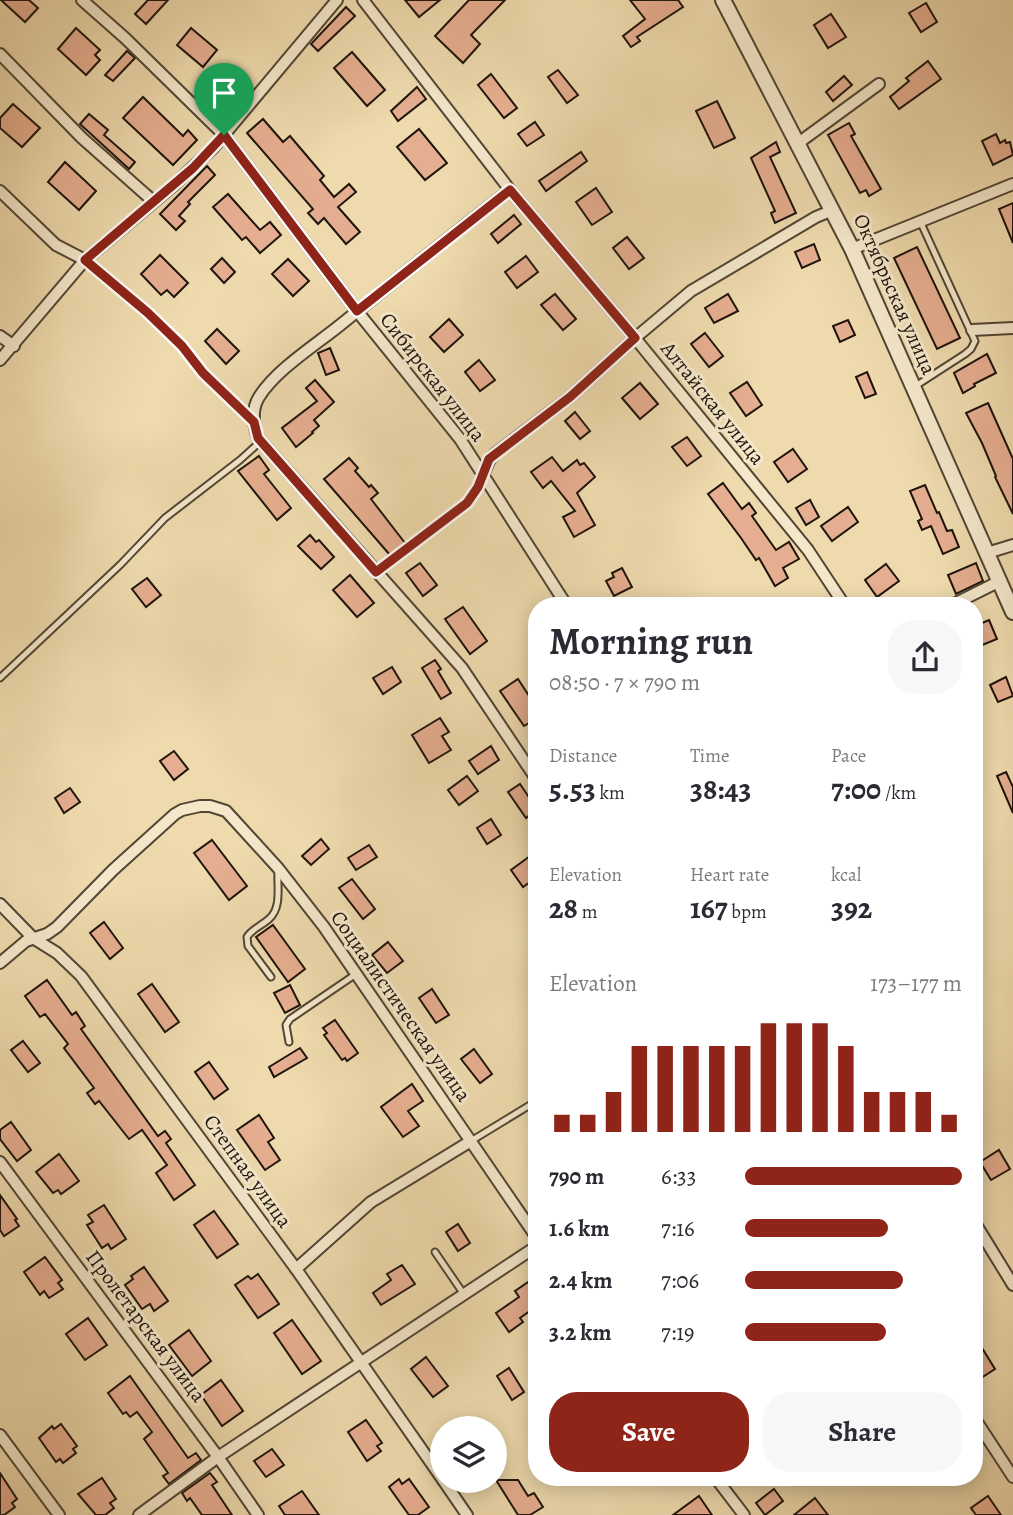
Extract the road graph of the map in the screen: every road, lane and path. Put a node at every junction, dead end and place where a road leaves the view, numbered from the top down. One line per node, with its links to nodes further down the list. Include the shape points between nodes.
1 (82, 0): 7 (street, Сибирская улица)
2 (337, 0): 7 (street)
3 (363, 0): 10 (street, Алтайская улица)
4 (723, 0): 8 (street, Октябрьская улица)
5 (0, 54): 12 (street, via 82,138)
6 (879, 85): 8 (street)
7 (224, 135): 12 (street); 17 (street, Сибирская улица)
8 (797, 144): 13 (street, Октябрьская улица)
9 (1013, 184): 14 (street)
10 (510, 190): 17 (street); 21 (street, Алтайская улица)
11 (0, 191): 16 (street, via 56,244)
12 (153, 201): 16 (street)
13 (833, 210): 15 (street, Октябрьская улица); 21 (street, via 691,291)
14 (920, 221): 15 (street); 19 (lane)
15 (852, 248): 24 (street, Октябрьская улица)
16 (85, 260): 22 (street); 25 (lane, via 148,313)
17 (357, 311): 25 (street, via 272,381 258,399); 27 (street, Сибирская улица, via 460,439)
18 (1013, 328): 19 (street)
19 (972, 330): 24 (lane, via 975,341 971,349)
20 (0, 336): 22 (street)
21 (635, 338): 27 (street, via 570,397 496,453); 33 (street, Алтайская улица, via 808,550)
22 (13, 346): 23 (street)
23 (0, 360)
24 (914, 387): 29 (street, Октябрьская улица)
25 (254, 422): 26 (street)
26 (259, 440): 30 (street); 36 (lane, via 165,518)
27 (482, 477): 30 (lane, via 467,503); 32 (street, Сибирская улица)
28 (1013, 545): 29 (street)
29 (988, 554): 31 (street, Октябрьская улица)
30 (376, 572): 37 (street, via 462,668)
31 (1000, 581): 34 (street); 35 (street, Октябрьская улица)
32 (561, 597)
33 (839, 597)
34 (968, 597)
35 (1013, 612)
36 (0, 678)
37 (528, 767)
38 (278, 868): 40 (street, Социалистическая улица, via 233,816 219,808 182,810 57,927); 42 (street, Социалистическая улица); 43 (lane, via 277,909 247,937 248,946)
39 (0, 904): 40 (street, Степная улица)
40 (33, 938): 41 (street); 52 (street, Степная улица, via 80,976)
41 (0, 963)
42 (355, 974): 44 (lane, via 290,1019 286,1025); 46 (street, Социалистическая улица)
43 (271, 977)
44 (289, 1042)
45 (528, 1106): 46 (lane)
46 (471, 1141): 48 (street, Социалистическая улица); 52 (street, via 371,1202)
47 (0, 1162): 58 (street, Пролетарская улица)
48 (528, 1225)
49 (983, 1236): 53 (street)
50 (528, 1251): 54 (street)
51 (435, 1252): 54 (lane)
52 (296, 1269): 55 (street, Степная улица)
53 (1013, 1285)
54 (463, 1293): 55 (street)
55 (360, 1363): 58 (street); 59 (street, Степная улица)
56 (983, 1431): 60 (street)
57 (0, 1435): 63 (street)
58 (218, 1457): 64 (street); 65 (street, Пролетарская улица)
59 (430, 1462)
60 (1013, 1477)
61 (722, 1486): 67 (street)
62 (452, 1493): 66 (street, Степная улица)
63 (60, 1515)
64 (139, 1515)
65 (258, 1515)
66 (467, 1515)
67 (744, 1515)

